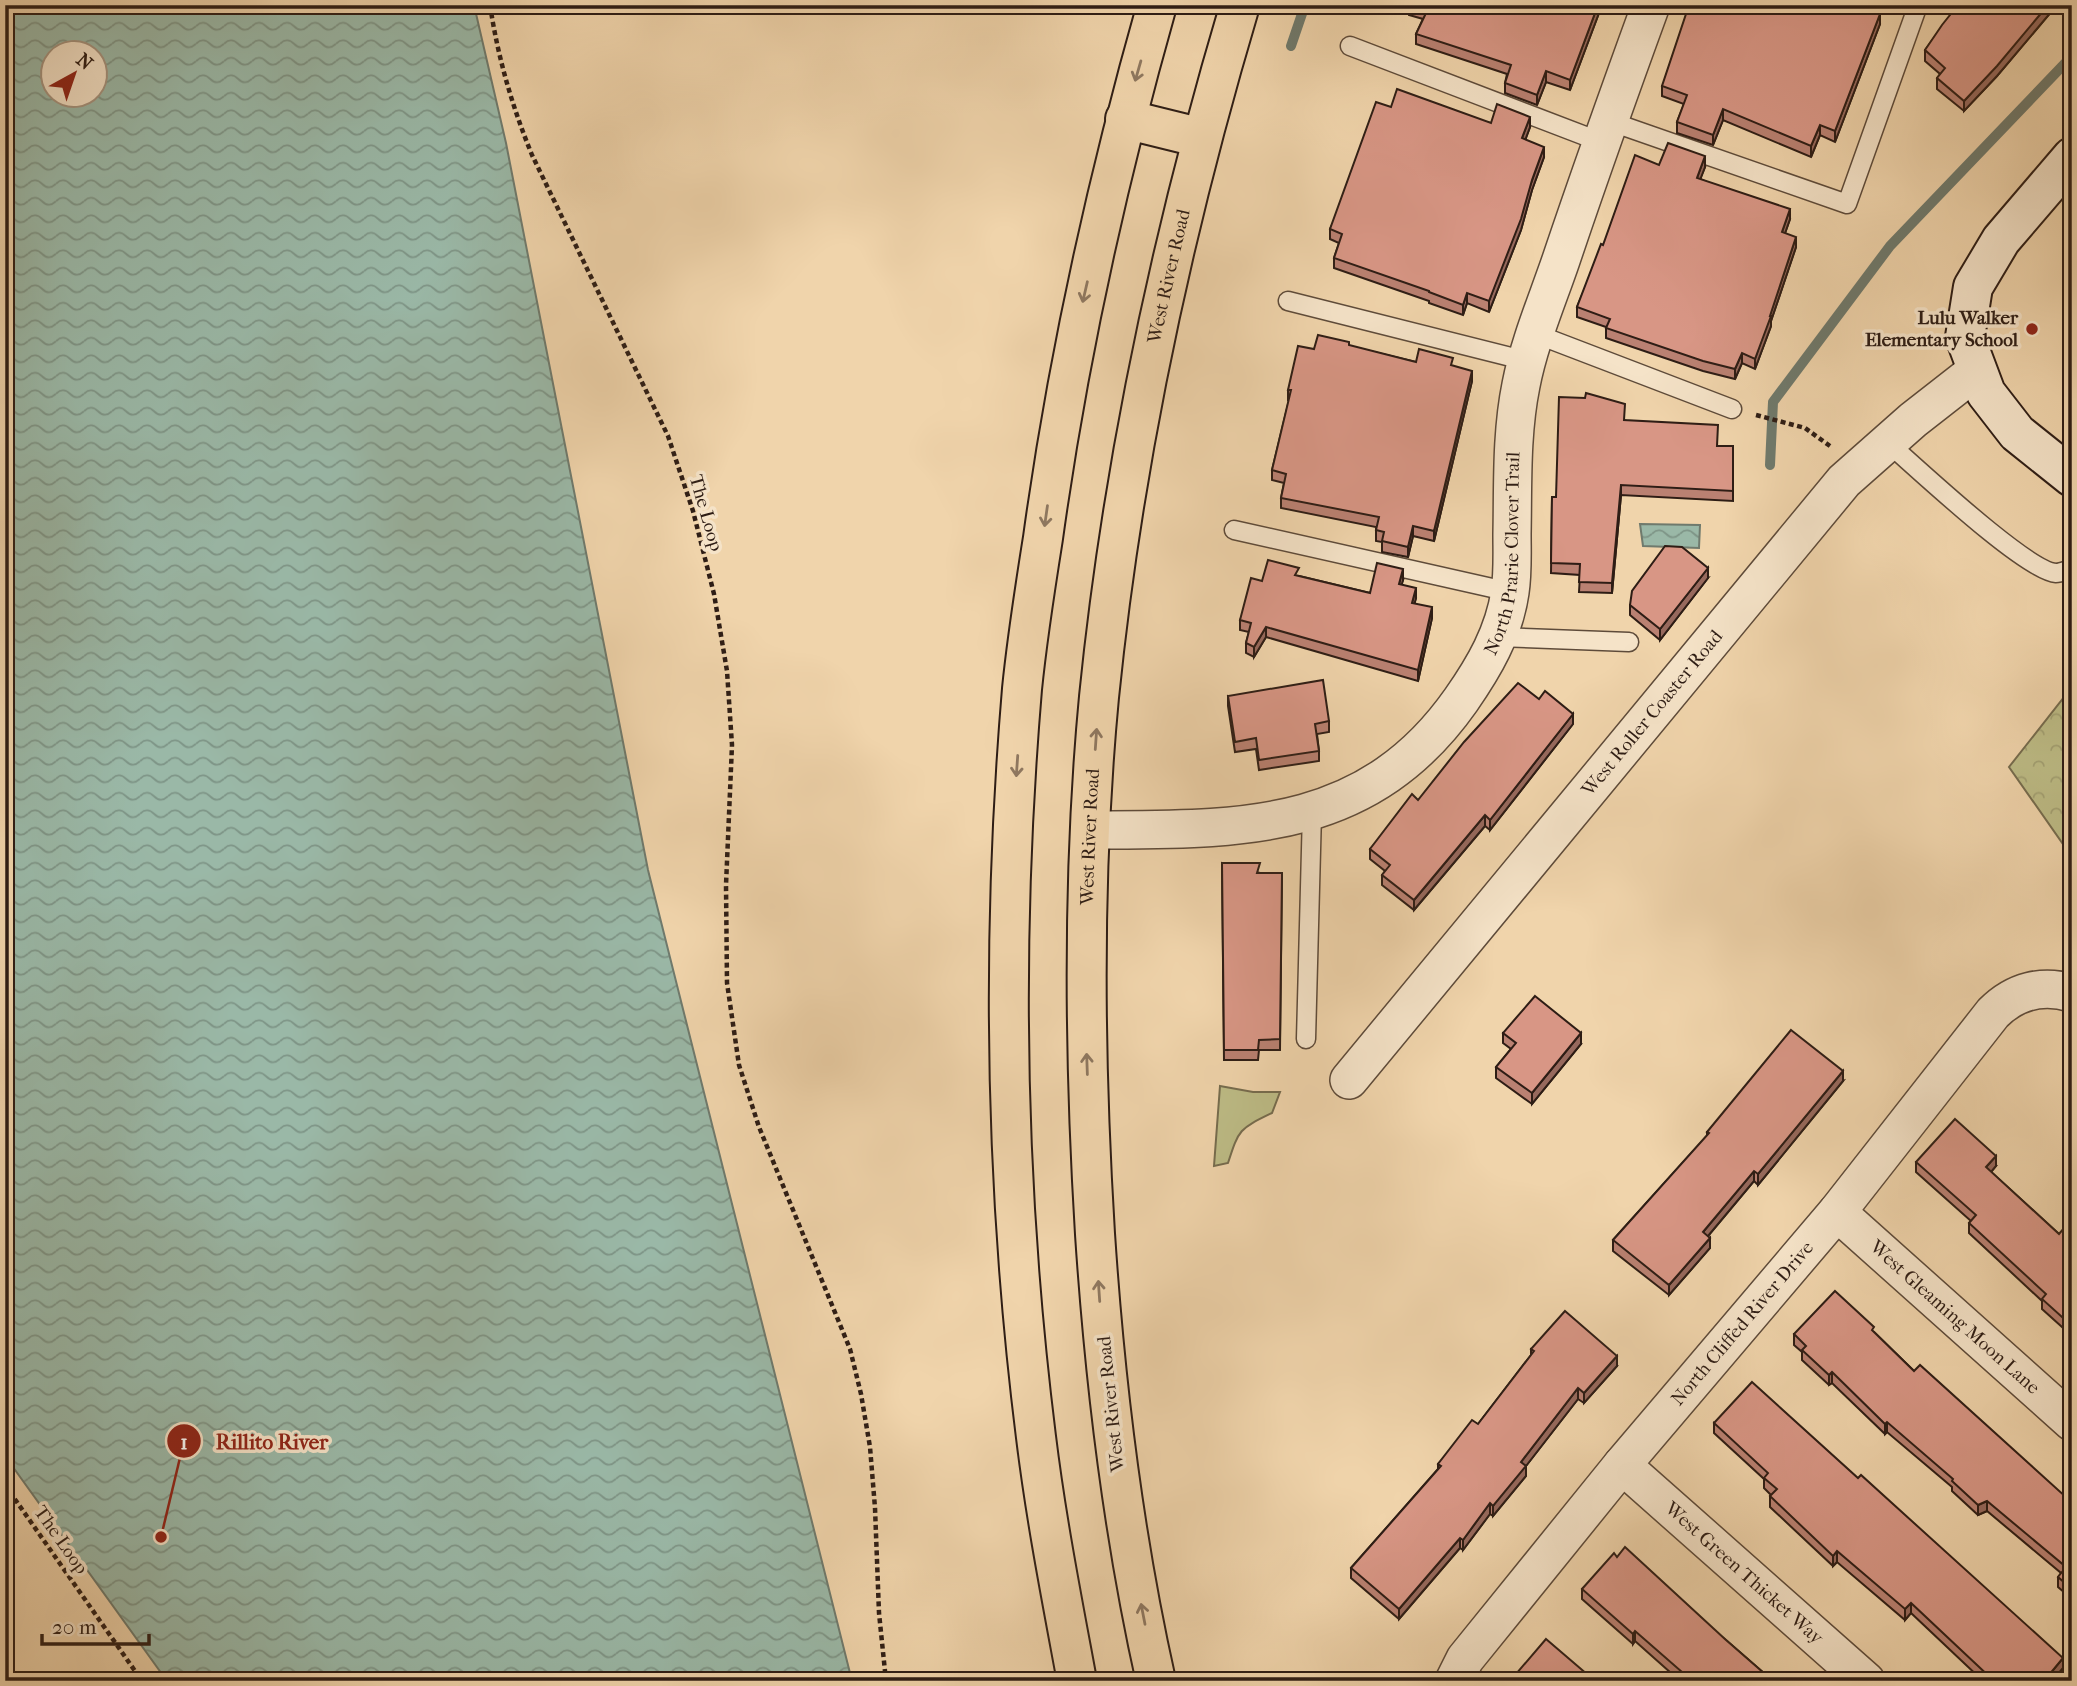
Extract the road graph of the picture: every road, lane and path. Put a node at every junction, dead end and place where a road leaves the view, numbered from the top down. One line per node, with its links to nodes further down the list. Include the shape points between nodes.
1 (490, 5): 34 (path, The Loop, via 513,108 668,436 714,594 727,671 732,745 727,983 739,1065 759,1127 850,1349 861,1394 874,1496)
2 (1157, 5): 7 (main road, one-way to 7)
3 (1240, 5): 9 (main road, West River Road)
4 (1651, 5): 8 (street, North Prarie Clover Trail)
5 (1918, 5): 8 (lane, via 1847,204)
6 (1350, 46): 8 (lane)
7 (1125, 119): 9 (main road); 35 (main road, one-way to 35, via 1080,313 1056,443 1023,685 1012,890 1010,1032 1016,1240 1037,1442)
8 (1604, 132): 12 (street, North Prarie Clover Trail)
9 (1202, 138): 25 (main road, West River Road, one-way to 9, via 1099,698 1126,494 1146,374)
10 (2072, 157): 13 (street, via 2001,240 1973,287)
11 (1288, 301): 12 (lane)
12 (1531, 347): 14 (lane); 21 (street, North Prarie Clover Trail, via 1517,404)
13 (1971, 354): 16 (street, West Roller Coaster Road); 18 (street, via 1986,393 2017,433)
14 (1732, 410)
15 (1756, 415): 17 (path, via 1805,428)
16 (1887, 442): 17 (street, West Roller Coaster Road); 20 (lane, via 2034,565 2057,573)
17 (1859, 468): 28 (street, West Roller Coaster Road, via 1835,491)
18 (2072, 477)
19 (1234, 530): 21 (lane)
20 (2072, 569)
21 (1510, 592): 22 (street, North Prarie Clover Trail)
22 (1499, 638): 23 (lane); 24 (street, North Prarie Clover Trail, via 1452,712 1414,754 1369,787)
23 (1629, 642)
24 (1312, 812): 25 (street, North Prarie Clover Trail, via 1222,827); 27 (lane)
25 (1090, 830): 36 (main road, West River Road, one-way to 25, via 1117,1466 1100,1297 1086,1024)
26 (2054, 983): 29 (street, North Cliffed River Drive, via 2003,1002)
27 (1306, 1039)
28 (1349, 1080)
29 (1837, 1212): 30 (street, West Gleaming Moon Lane); 31 (street, North Cliffed River Drive)
30 (2072, 1422)
31 (1622, 1465): 37 (street, North Cliffed River Drive, via 1465,1658); 38 (street, West Green Thicket Way)
32 (5, 1485): 33 (path, The Loop)
33 (142, 1681)
34 (887, 1681)
35 (1077, 1681)
36 (1156, 1681)
37 (1454, 1681)
38 (1866, 1681)

